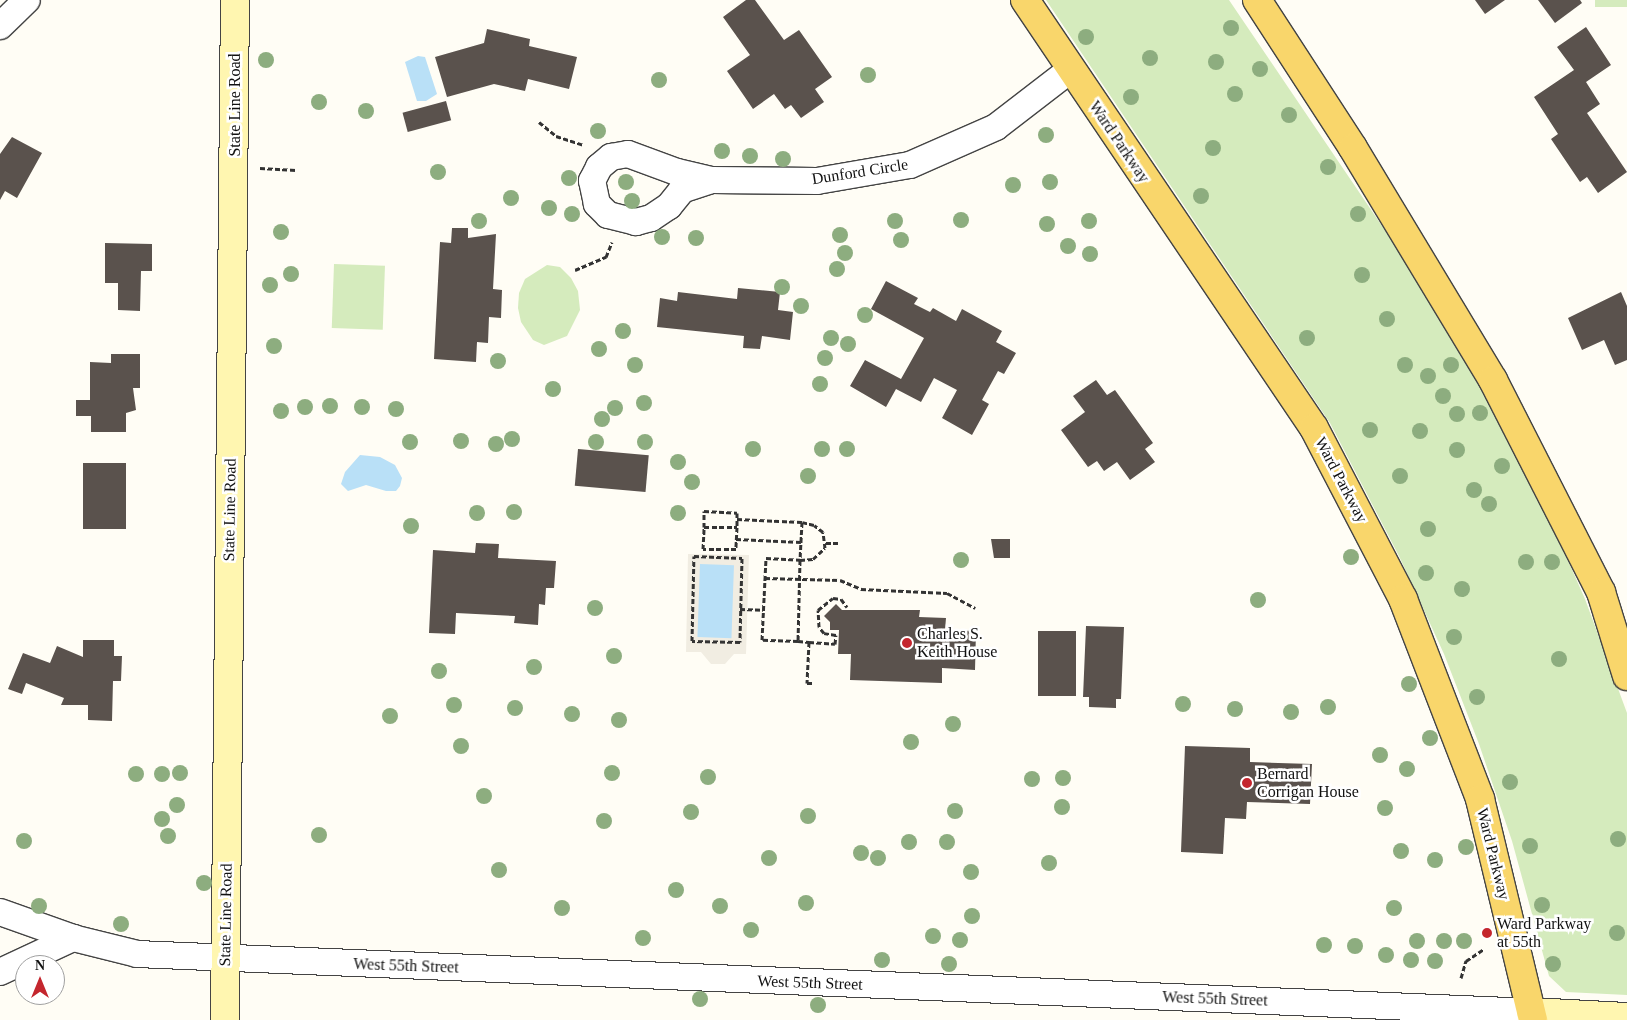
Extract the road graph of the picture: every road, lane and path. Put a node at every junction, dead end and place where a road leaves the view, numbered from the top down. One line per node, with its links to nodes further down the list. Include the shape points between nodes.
1 (27, 0): 5 (street)
2 (235, 0): 9 (main road, State Line Road)
3 (1025, 0): 6 (main road, Ward Parkway)
4 (1257, 0): 33 (main road, via 1353,148 1493,380 1602,592)
5 (0, 26)
6 (1070, 70): 11 (street, Dunford Circle, via 996,128 910,165 817,181); 41 (main road, Ward Parkway, via 1314,428 1403,599 1480,799)
7 (539, 122): 8 (path, via 556,136)
8 (588, 146)
9 (234, 167): 10 (path); 38 (main road, State Line Road)
10 (296, 170)
11 (712, 180)
12 (612, 241): 13 (path, via 606,257)
13 (575, 270)
14 (737, 520): 15 (path); 16 (path, via 738,512 704,511); 17 (path)
15 (802, 522): 19 (path); 20 (path, via 819,527)
16 (704, 527): 17 (path); 22 (path, via 703,549)
17 (737, 527): 18 (path)
18 (736, 539): 19 (path); 22 (path, via 736,550)
19 (801, 542): 24 (path)
20 (826, 542): 21 (path); 24 (path, via 818,556)
21 (839, 543)
22 (719, 549): 23 (path)
23 (719, 557): 29 (path, via 742,558); 29 (path, via 694,556 692,641 740,642)
24 (800, 560): 25 (path, via 766,558); 26 (path)
25 (765, 578): 26 (path); 30 (path)
26 (800, 579): 28 (path, via 845,580 861,589 947,593); 31 (path)
27 (847, 607): 32 (path, via 841,599 833,598 818,610 819,626 824,633 836,635 835,644)
28 (975, 608)
29 (740, 609): 30 (path)
30 (763, 610): 31 (path, via 762,640)
31 (798, 641): 32 (path)
32 (810, 642): 34 (path, via 807,683)
33 (1627, 676)
34 (814, 684)
35 (0, 912): 36 (street, West 55th Street)
36 (73, 938): 38 (street, West 55th Street, via 136,954); 39 (street)
37 (1484, 949): 40 (path, via 1466,961)
38 (226, 958): 41 (street, West 55th Street); 43 (main road, State Line Road)
39 (0, 972)
40 (1461, 978)
41 (1532, 1016): 42 (main road, West 55th Street)
42 (1627, 1017)
43 (226, 1020)

